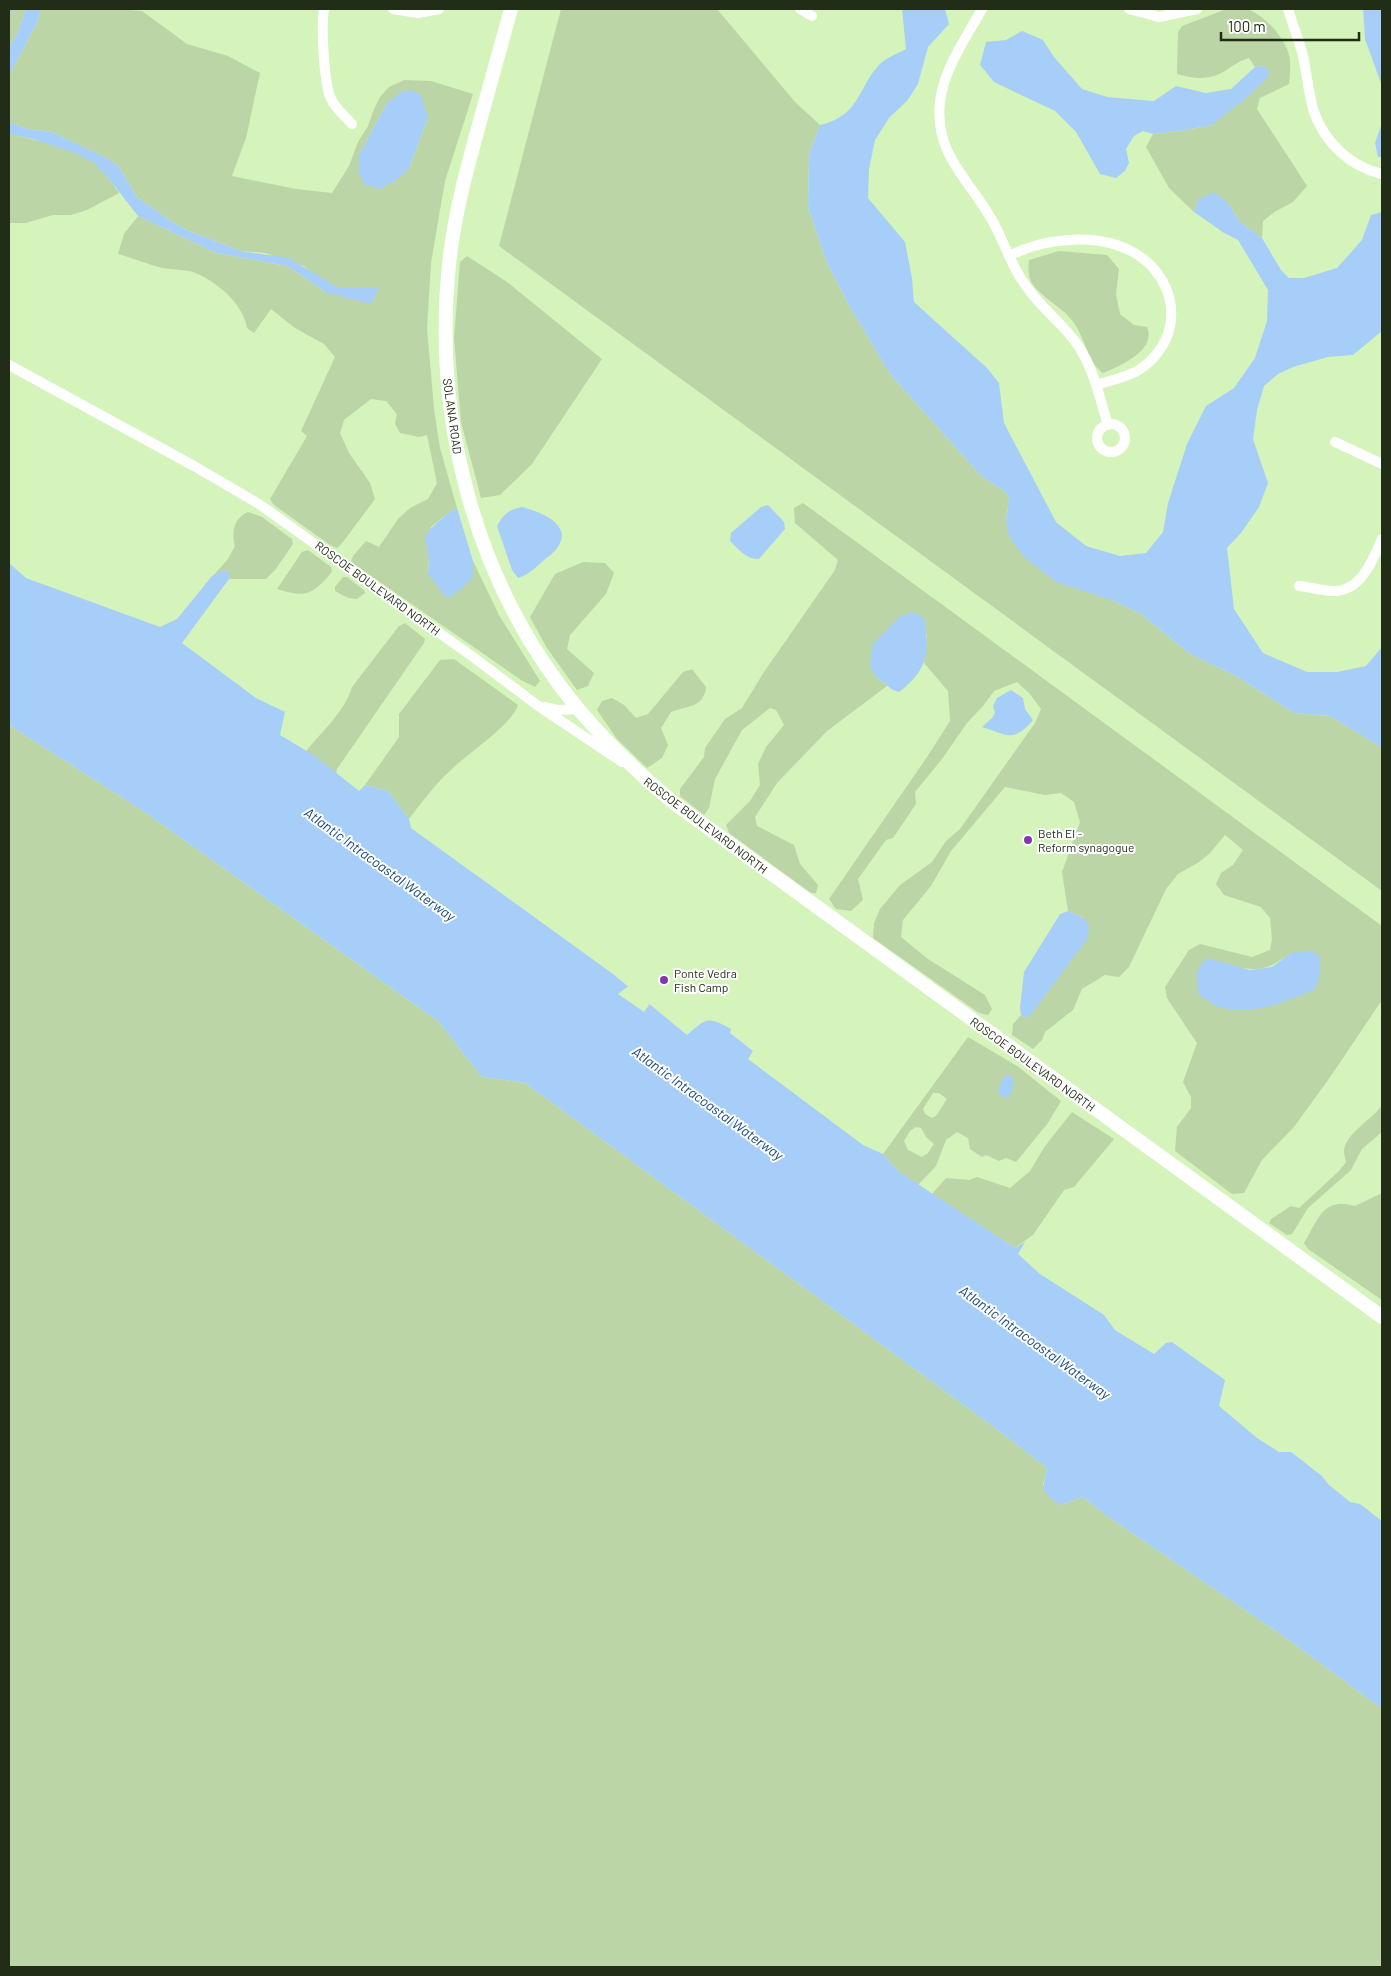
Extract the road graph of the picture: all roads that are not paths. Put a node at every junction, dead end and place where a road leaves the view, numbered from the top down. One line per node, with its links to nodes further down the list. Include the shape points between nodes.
1 (324, 9): 11 (street, via 322,31 328,90 334,105)
2 (393, 9): 3 (street, via 418,13)
3 (439, 9)
4 (511, 9): 22 (street, SOLANA ROAD, via 455,219 446,297 448,392 457,452 492,565 533,645)
5 (800, 9): 10 (street)
6 (982, 9): 13 (street, via 946,76 940,102 940,129 947,153 992,219)
7 (1129, 9): 8 (street, via 1159,17)
8 (1197, 9)
9 (1288, 9): 12 (street, via 1302,52 1314,111 1325,134 1352,161)
10 (812, 16)
11 (352, 124)
12 (1382, 174)
13 (1009, 256): 15 (street, via 1028,290 1080,347); 15 (street, via 1037,244 1057,240 1090,240 1130,250 1158,272 1171,302 1171,325 1162,347 1136,371)
14 (9, 365): 21 (street, ROSCOE BOULEVARD NORTH, via 259,504)
15 (1096, 385): 16 (street)
16 (1108, 425)
17 (1335, 442): 18 (street)
18 (1382, 464)
19 (1382, 539): 20 (street, via 1364,574 1347,588 1333,591)
20 (1299, 586)
21 (537, 705): 22 (street, via 558,710); 23 (street, ROSCOE BOULEVARD NORTH)
22 (579, 709): 23 (street, SOLANA ROAD)
23 (642, 777): 24 (street, ROSCOE BOULEVARD NORTH)
24 (1382, 1317)

